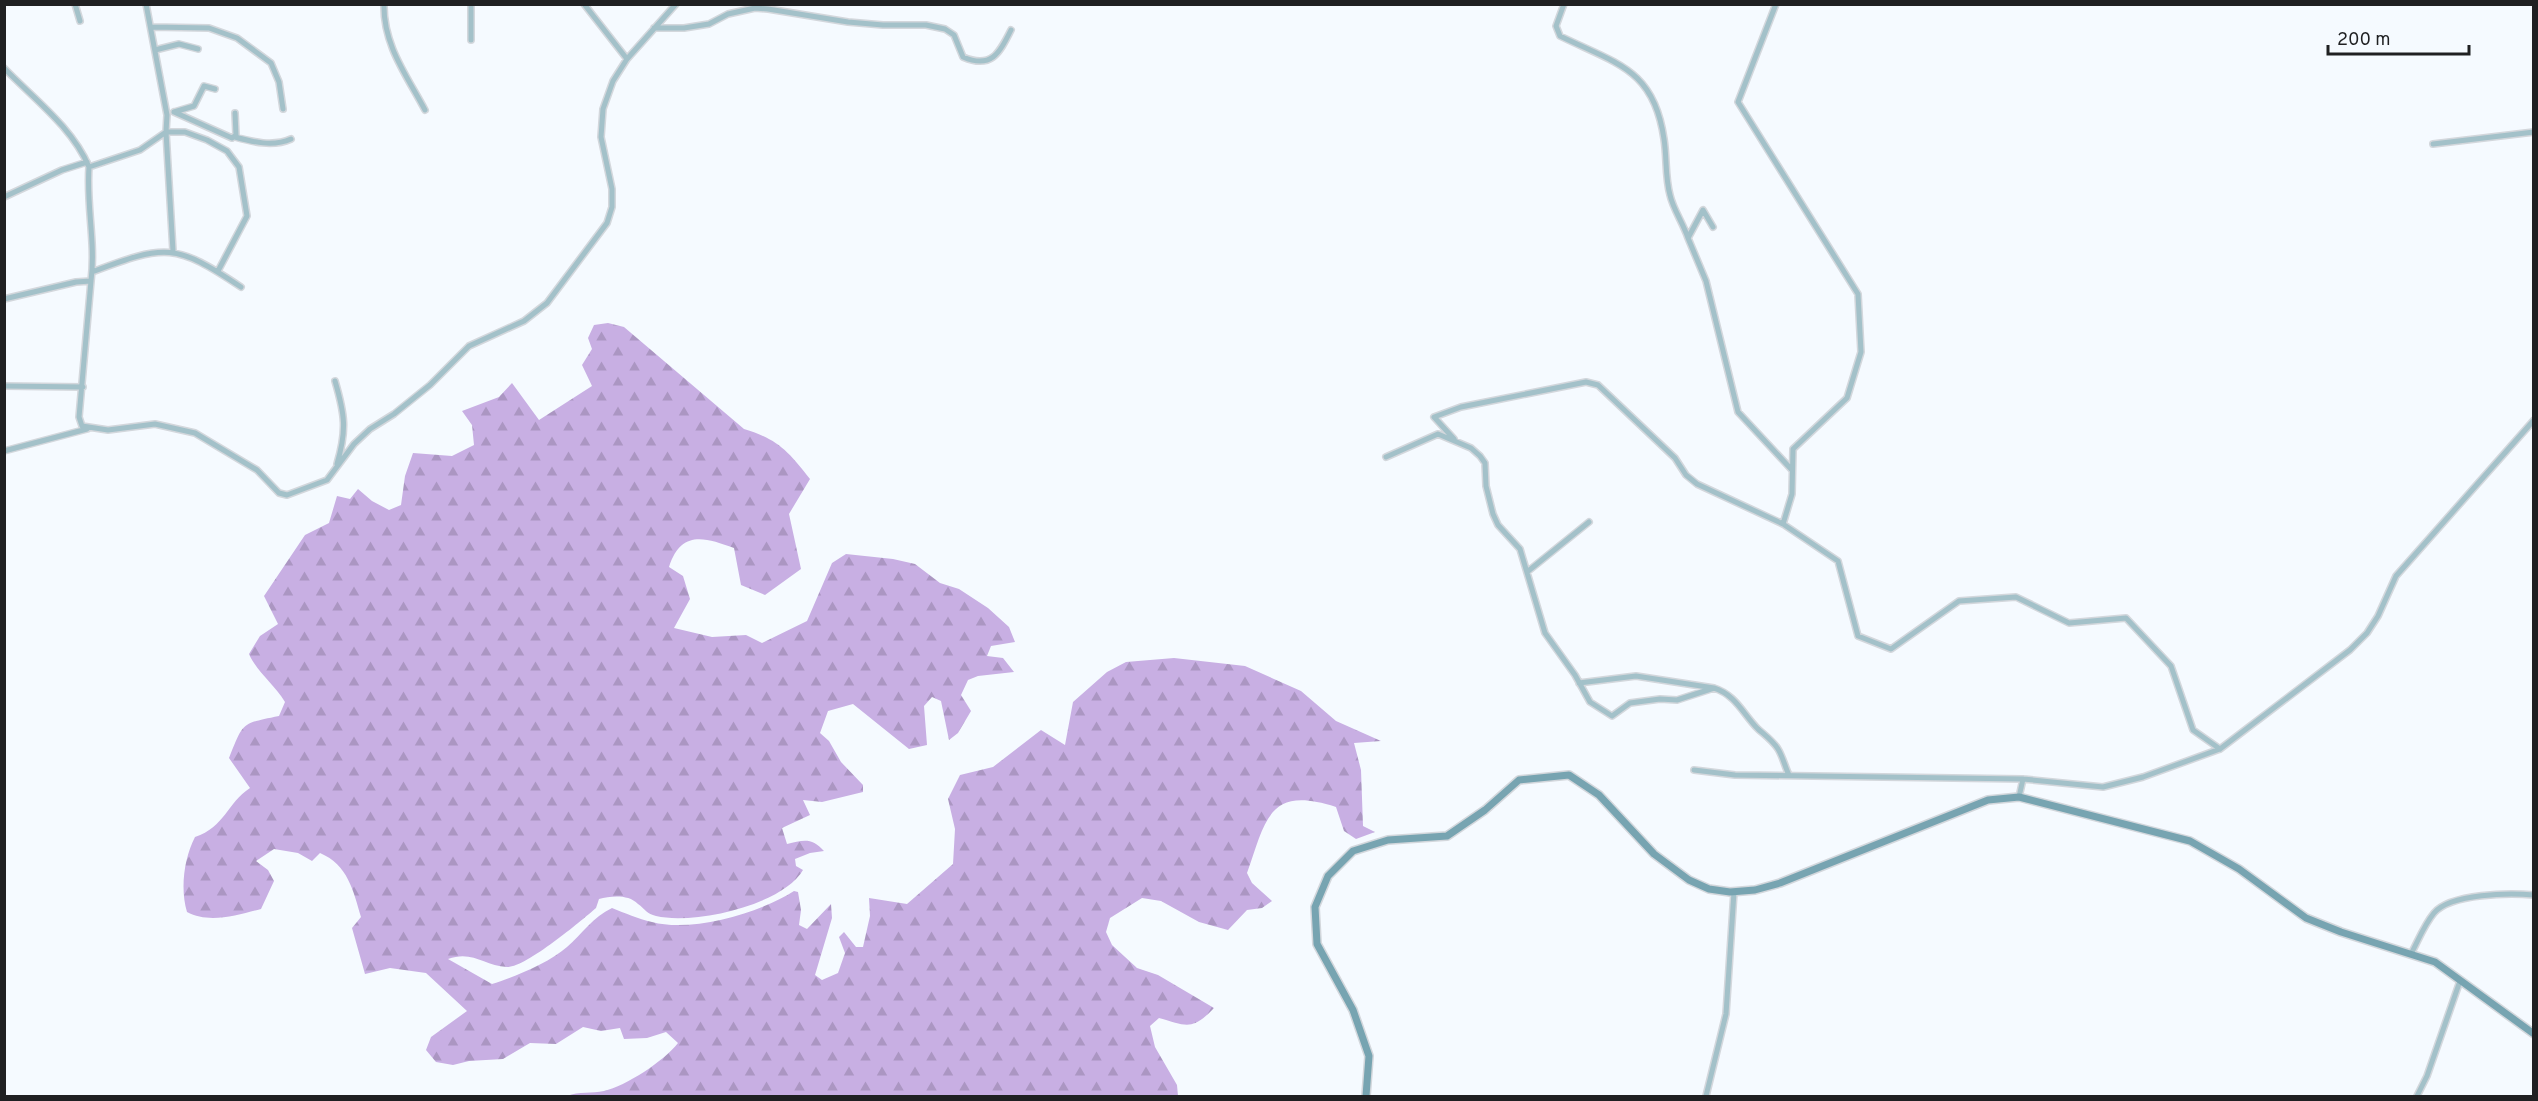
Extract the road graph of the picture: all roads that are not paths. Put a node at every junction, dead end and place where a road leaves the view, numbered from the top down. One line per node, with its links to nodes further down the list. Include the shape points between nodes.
1 (75, 4): 9 (street)
2 (146, 4): 10 (street)
3 (384, 4): 20 (street, via 385,26 394,55)
4 (471, 4): 13 (street)
5 (584, 4): 16 (street)
6 (676, 4): 11 (street)
7 (1564, 4): 32 (street, via 1556,26 1560,36 1634,74 1652,94 1664,138 1671,199)
8 (1776, 4): 50 (street, via 1738,102 1858,294 1861,352 1847,399 1793,449)
9 (80, 21)
10 (150, 27): 15 (street); 19 (street, via 209,28 237,38 271,63)
11 (654, 28): 12 (street, via 709,24 728,14 755,8 883,25 926,25 945,29 954,36 963,57 975,62 987,61 1000,52); 16 (street)
12 (1011, 30)
13 (471, 40)
14 (198, 49): 15 (street, via 179,44)
15 (155, 50): 23 (street)
16 (627, 59): 46 (street, via 613,81 603,109 601,137 612,189 607,223 547,303 524,321 469,346 430,385)
17 (4, 68): 29 (street, via 46,106)
18 (215, 89): 21 (street, via 204,86 194,106)
19 (284, 109)
20 (425, 110)
21 (174, 112): 23 (street); 26 (street)
22 (235, 113): 26 (street)
23 (167, 115): 24 (street)
24 (166, 132): 29 (street, via 140,150); 33 (street); 35 (street, via 185,132 207,140 227,151 239,167 247,216)
25 (2534, 132): 28 (street)
26 (235, 137): 27 (street, via 273,144)
27 (291, 139)
28 (2433, 144)
29 (88, 165): 30 (street, via 62,170); 34 (street)
30 (4, 197)
31 (1713, 227): 32 (street, via 1703,210)
32 (1688, 238): 50 (street, via 1706,281 1738,412)
33 (172, 251): 34 (street, via 136,256); 35 (street, via 199,260)
34 (92, 272): 36 (street)
35 (218, 272): 37 (street)
36 (91, 281): 38 (street); 41 (street)
37 (241, 286)
38 (4, 298)
39 (335, 381): 45 (street, via 343,411)
40 (4, 386): 41 (street)
41 (83, 387): 43 (street, via 79,417 82,426)
42 (2534, 420): 58 (street, via 2396,576 2367,633)
43 (89, 429): 47 (street); 49 (street, via 155,424 195,433 257,471 279,493 287,495 327,480)
44 (1455, 440): 48 (street, via 1445,435 1431,436); 52 (street, via 1434,417 1461,407 1586,382 1598,385 1697,484); 53 (street, via 1476,451 1485,463 1493,514 1520,549)
45 (344, 444): 46 (street); 49 (street)
46 (354, 444): 49 (street)
47 (4, 451)
48 (1386, 457)
49 (336, 468)
50 (1792, 471): 52 (street, via 1792,494)
51 (1589, 522): 53 (street)
52 (1783, 524): 58 (street, via 1838,561 1858,636 1892,650 1959,602 2016,597 2069,623 2126,618 2171,666 2193,730)
53 (1527, 572): 54 (street, via 1545,633)
54 (1575, 675): 55 (street); 56 (street)
55 (1590, 681): 56 (street); 57 (street, via 1636,676)
56 (1579, 683): 57 (street, via 1592,705 1612,716 1630,703 1677,700)
57 (1714, 688): 60 (street, via 1736,700 1771,740)
58 (2220, 749): 61 (street, via 2103,787)
59 (1694, 770): 60 (street)
60 (1789, 776): 61 (street)
61 (2023, 778): 62 (street)
62 (2019, 797): 63 (main road, via 1988,800 1780,883); 65 (main road, via 2190,841 2239,869 2306,918)
63 (1734, 892): 68 (main road, via 1709,889 1674,871 1629,830 1599,795 1569,775 1519,780 1447,836 1388,840 1353,851 1328,876 1315,907 1317,944 1353,1010 1370,1056); 69 (street, via 1726,1014)
64 (2534, 895): 65 (street, via 2502,893 2440,908)
65 (2411, 954): 66 (main road, via 2435,962)
66 (2460, 981): 67 (main road); 70 (street)
67 (2534, 1034)
68 (1366, 1096)
69 (1706, 1096)
70 (2417, 1096)

